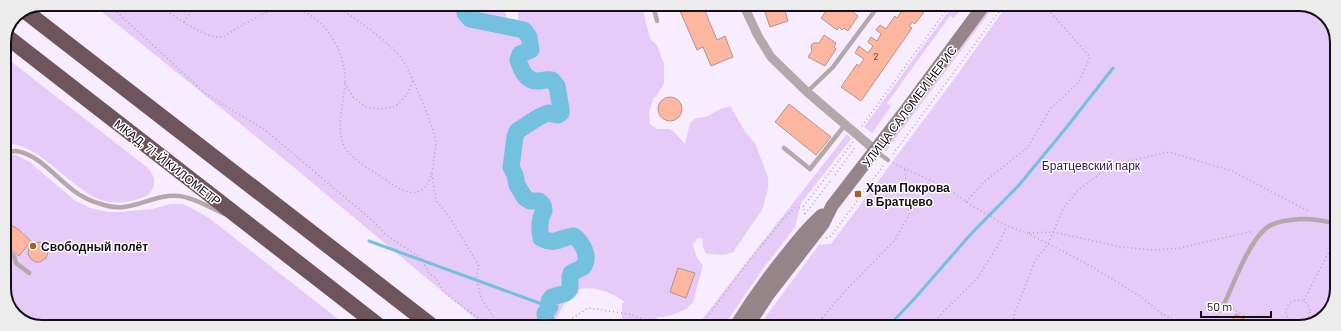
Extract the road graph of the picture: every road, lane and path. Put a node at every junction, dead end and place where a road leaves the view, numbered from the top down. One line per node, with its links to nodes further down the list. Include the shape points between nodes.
1 (116, 11): 55 (path, via 206,94 265,130 373,221 386,235 421,258 443,291)
2 (167, 11): 16 (path)
3 (191, 11): 16 (path)
4 (268, 11): 16 (path, via 221,37 204,34)
5 (304, 11): 19 (path, via 326,28 338,47)
6 (343, 11): 18 (path, via 376,34 401,57)
7 (655, 11): 15 (lane)
8 (746, 11): 20 (street, via 771,56)
9 (874, 11): 20 (lane, via 834,67)
10 (946, 11): 22 (path)
11 (979, 11): 24 (main road, УЛИЦА САЛОМЕИ НЕРИС)
12 (1000, 11): 27 (path)
13 (1049, 11): 34 (path, via 1090,57 1079,82 1050,109 1028,147 984,182)
14 (29, 14): 54 (highway)
15 (657, 21)
16 (184, 22)
17 (11, 40): 39 (highway, МКАД, 71-Й КИЛОМЕТР)
18 (413, 80): 19 (path, via 407,96 396,106 382,109 366,107 353,97); 31 (path, via 436,142)
19 (345, 82): 31 (path, via 340,125 344,145 349,154 398,188 414,194 423,190)
20 (807, 92): 21 (street)
21 (845, 124): 22 (street); 23 (lane, via 810,169)
22 (857, 135): 24 (street); 36 (path)
23 (784, 148)
24 (875, 150): 27 (lane); 35 (main road, УЛИЦА САЛОМЕИ НЕРИС)
25 (11, 151): 39 (lane, via 32,157 90,201 124,207 154,198 179,196)
26 (853, 151): 32 (path)
27 (888, 160): 29 (path); 30 (path)
28 (878, 166): 30 (path)
29 (905, 168): 34 (path, via 947,188); 51 (path, via 909,215 895,240)
30 (882, 169): 44 (path)
31 (432, 174): 56 (path, via 436,200 479,266 476,278 482,298)
32 (835, 175)
33 (831, 180): 36 (path, via 805,214)
34 (966, 202): 40 (path)
35 (832, 206): 60 (main road, УЛИЦА САЛОМЕИ НЕРИС, via 798,240); 61 (main road, УЛИЦА САЛОМЕИ НЕРИС, via 823,224)
36 (802, 207): 59 (path, via 795,208 750,259)
37 (1324, 220): 38 (lane); 41 (lane, via 1290,220); 42 (path, via 1232,171 1169,152 1129,161 1102,172 1077,191 1063,209)
38 (1330, 222)
39 (249, 225): 53 (highway, МКАД, 71-Й КИЛОМЕТР)
40 (1007, 226): 43 (path); 62 (path, via 976,280)
41 (1266, 228): 42 (path, via 1180,248 1153,250 1121,247); 50 (lane, via 1248,253)
42 (1052, 232): 43 (path); 45 (path)
43 (1027, 233): 45 (path)
44 (831, 236)
45 (1048, 244): 63 (path, via 1035,261); 64 (path, via 1141,296)
46 (1330, 250): 49 (path)
47 (11, 254): 48 (lane, via 16,263)
48 (28, 273)
49 (1304, 301): 52 (path, via 1310,311); 67 (path, via 1296,300 1287,308 1286,315)
50 (1224, 304): 65 (path); 66 (path)
51 (822, 318)
52 (1308, 318)
53 (371, 320)
54 (424, 320)
55 (482, 320)
56 (496, 320)
57 (569, 320): 58 (path, via 588,308 629,314)
58 (646, 320)
59 (705, 320)
60 (740, 320)
61 (752, 320)
62 (936, 320)
63 (1013, 320)
64 (1174, 320)
65 (1216, 320)
66 (1252, 320)
67 (1290, 320)

